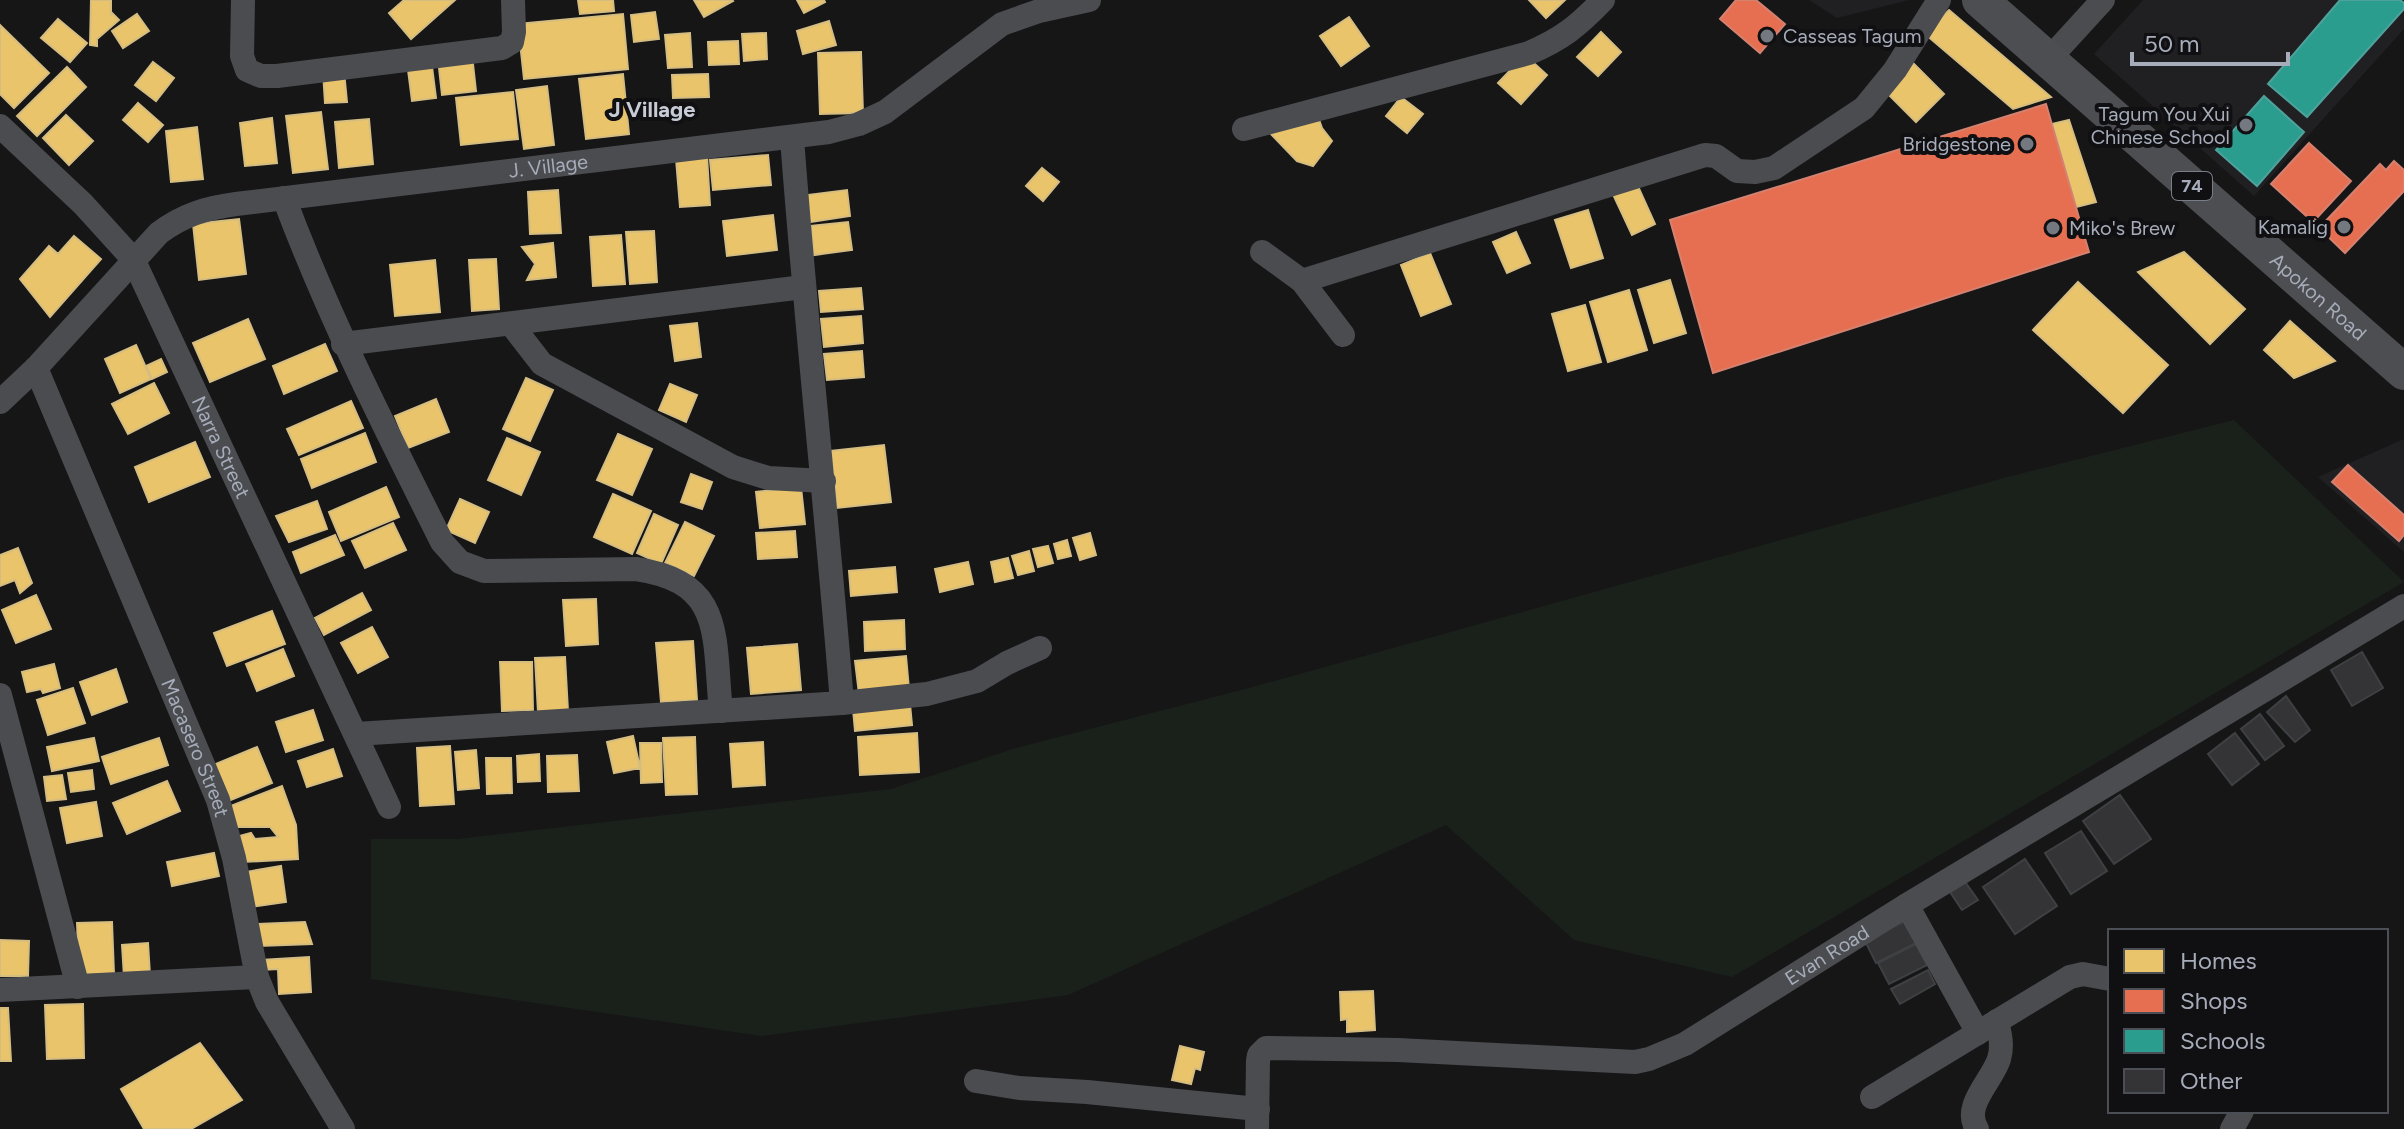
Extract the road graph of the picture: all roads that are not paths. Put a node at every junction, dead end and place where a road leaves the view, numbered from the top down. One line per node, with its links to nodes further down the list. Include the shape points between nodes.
1 (243, 0): 2 (street, via 242,56 247,70 277,76 502,48 512,42)
2 (513, 0)
3 (1089, 0): 11 (street, J. Village, via 1002,24 885,112 859,124)
4 (1603, 0): 10 (street, via 1574,31 1529,53)
5 (1939, 0): 15 (street, via 1864,108 1774,168 1737,171 1716,156 1705,155)
6 (1980, 0): 8 (highway, Apokon Road / 74)
7 (2103, 0): 8 (street)
8 (2049, 59): 21 (highway, Apokon Road / 74)
9 (0, 126): 14 (street, Narra Street)
10 (1244, 129)
11 (792, 138): 12 (street, J. Village); 16 (street)
12 (284, 198): 14 (street, J. Village, via 194,213 159,233); 19 (street)
13 (1262, 252): 15 (street)
14 (133, 259): 20 (street, J. Village); 29 (street, Narra Street)
15 (1302, 281): 18 (street)
16 (803, 287): 17 (street); 23 (street)
17 (511, 324): 19 (street); 23 (street, via 542,364 733,467 768,478)
18 (1343, 335)
19 (343, 344): 28 (street, via 442,542 460,562 484,571 636,569 684,583 703,601 711,622)
20 (36, 368): 22 (street, J. Village); 32 (street, Macasero Street, via 218,800)
21 (2404, 372)
22 (0, 402)
23 (824, 481): 27 (street)
24 (2404, 606): 31 (street, Evan Road)
25 (1040, 648): 27 (street, via 953,689)
26 (0, 695): 34 (street)
27 (842, 703): 28 (street)
28 (721, 711): 29 (street)
29 (356, 734): 30 (street, Narra Street)
30 (389, 807)
31 (1907, 905): 36 (street); 39 (street, Evan Road, via 1685,1044 1649,1059 1272,1047 1259,1055)
32 (257, 977): 34 (street); 40 (street, Macasero Street)
33 (2108, 979): 36 (street, via 2070,977)
34 (78, 987): 35 (street)
35 (0, 990)
36 (1988, 1027): 38 (street); 41 (street, via 2001,1046 1975,1103)
37 (976, 1081): 39 (street)
38 (1872, 1097)
39 (1258, 1119)
40 (343, 1129)
41 (1977, 1129)

